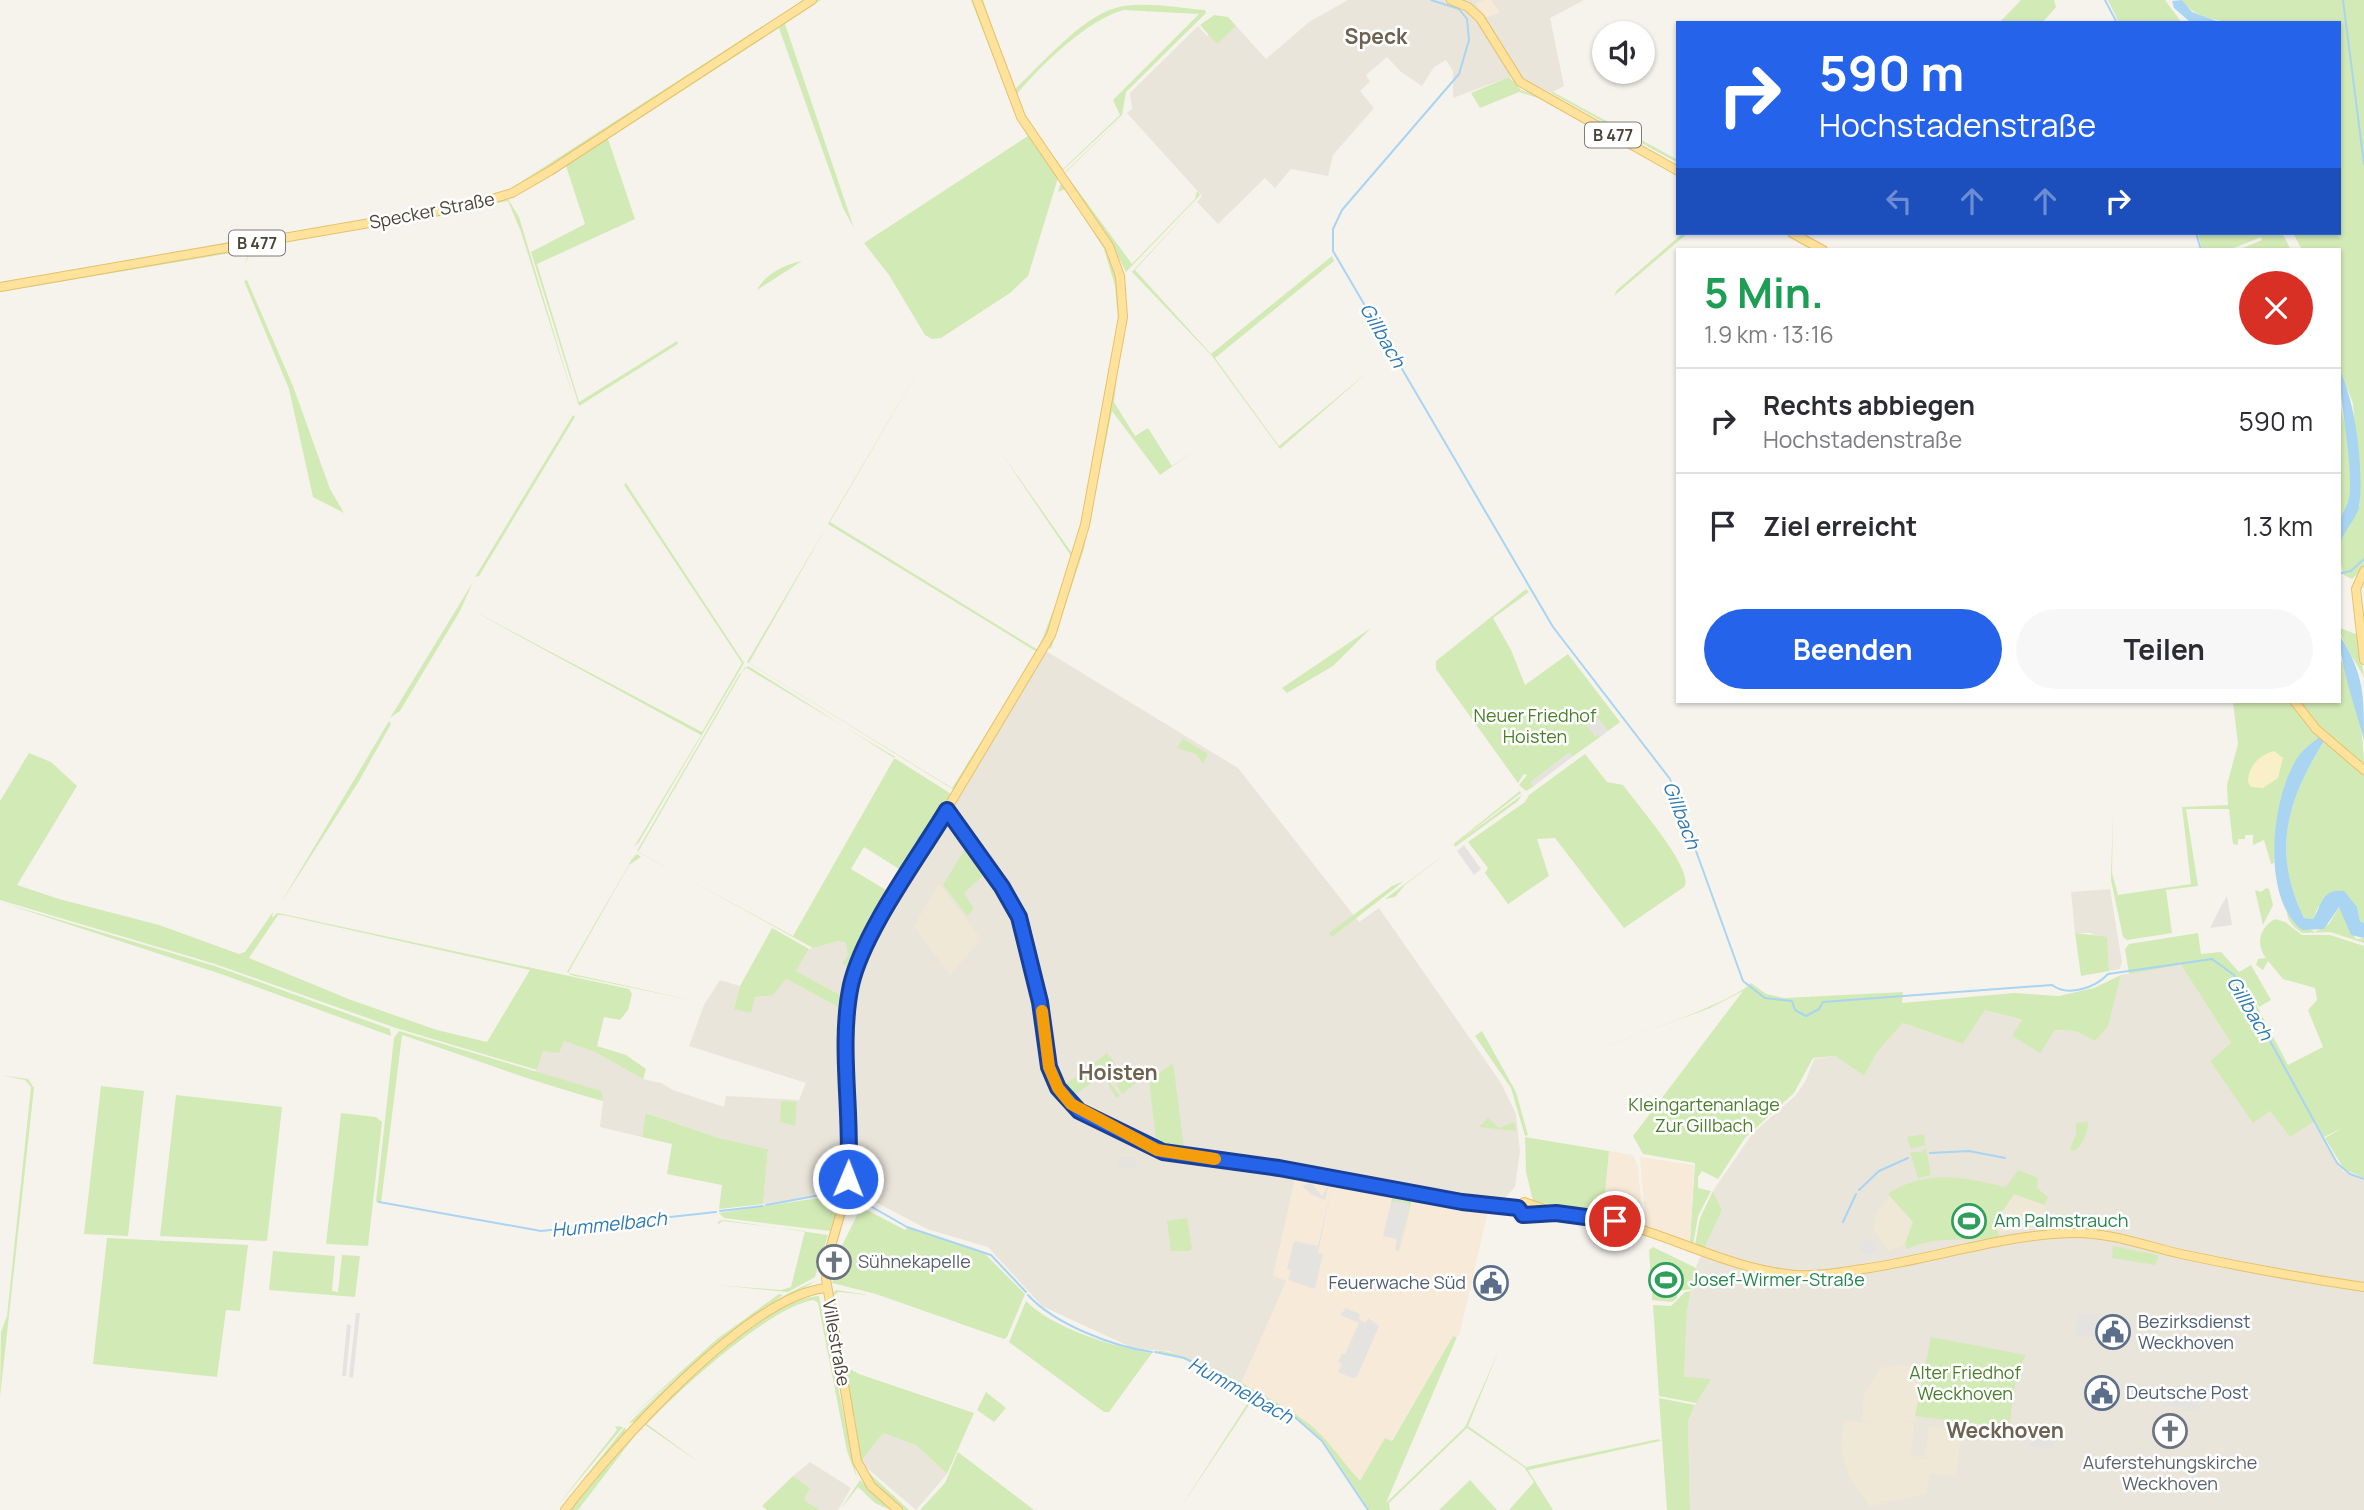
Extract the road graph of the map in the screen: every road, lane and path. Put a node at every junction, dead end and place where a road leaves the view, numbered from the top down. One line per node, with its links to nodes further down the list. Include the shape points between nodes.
1 (811, 0): 7 (main road, Specker Straße / B 477, via 550,172 505,196)
2 (977, 0): 12 (main road, Villestraße, via 1021,117 1109,246 1121,284 1123,317 1086,525 1069,585 1042,654)
3 (1451, 0): 4 (main road, B 477, via 1477,15 1520,82)
4 (1676, 170)
5 (1795, 235): 6 (main road)
6 (1819, 248)
7 (0, 287)
8 (2364, 571): 9 (main road, via 2357,583)
9 (2364, 660)
10 (2296, 703): 11 (main road, via 2326,740)
11 (2364, 770)
12 (947, 810): 13 (main road, Villestraße, via 868,941 855,972 847,1021 848,1191); 14 (main road, via 1019,917 1040,1002 1049,1067 1058,1088 1079,1111 1163,1152 1462,1202 1518,1208 1523,1202 1530,1209 1602,1219 1722,1258 1800,1276 2071,1233 2104,1236 2295,1279)
13 (827, 1264): 15 (main road, Villestraße); 16 (main road)
14 (2364, 1287)
15 (826, 1288): 16 (main road); 18 (main road, Villestraße, via 857,1461 871,1486)
16 (807, 1291): 17 (main road, via 748,1328 677,1385)
17 (565, 1510)
18 (898, 1510)

